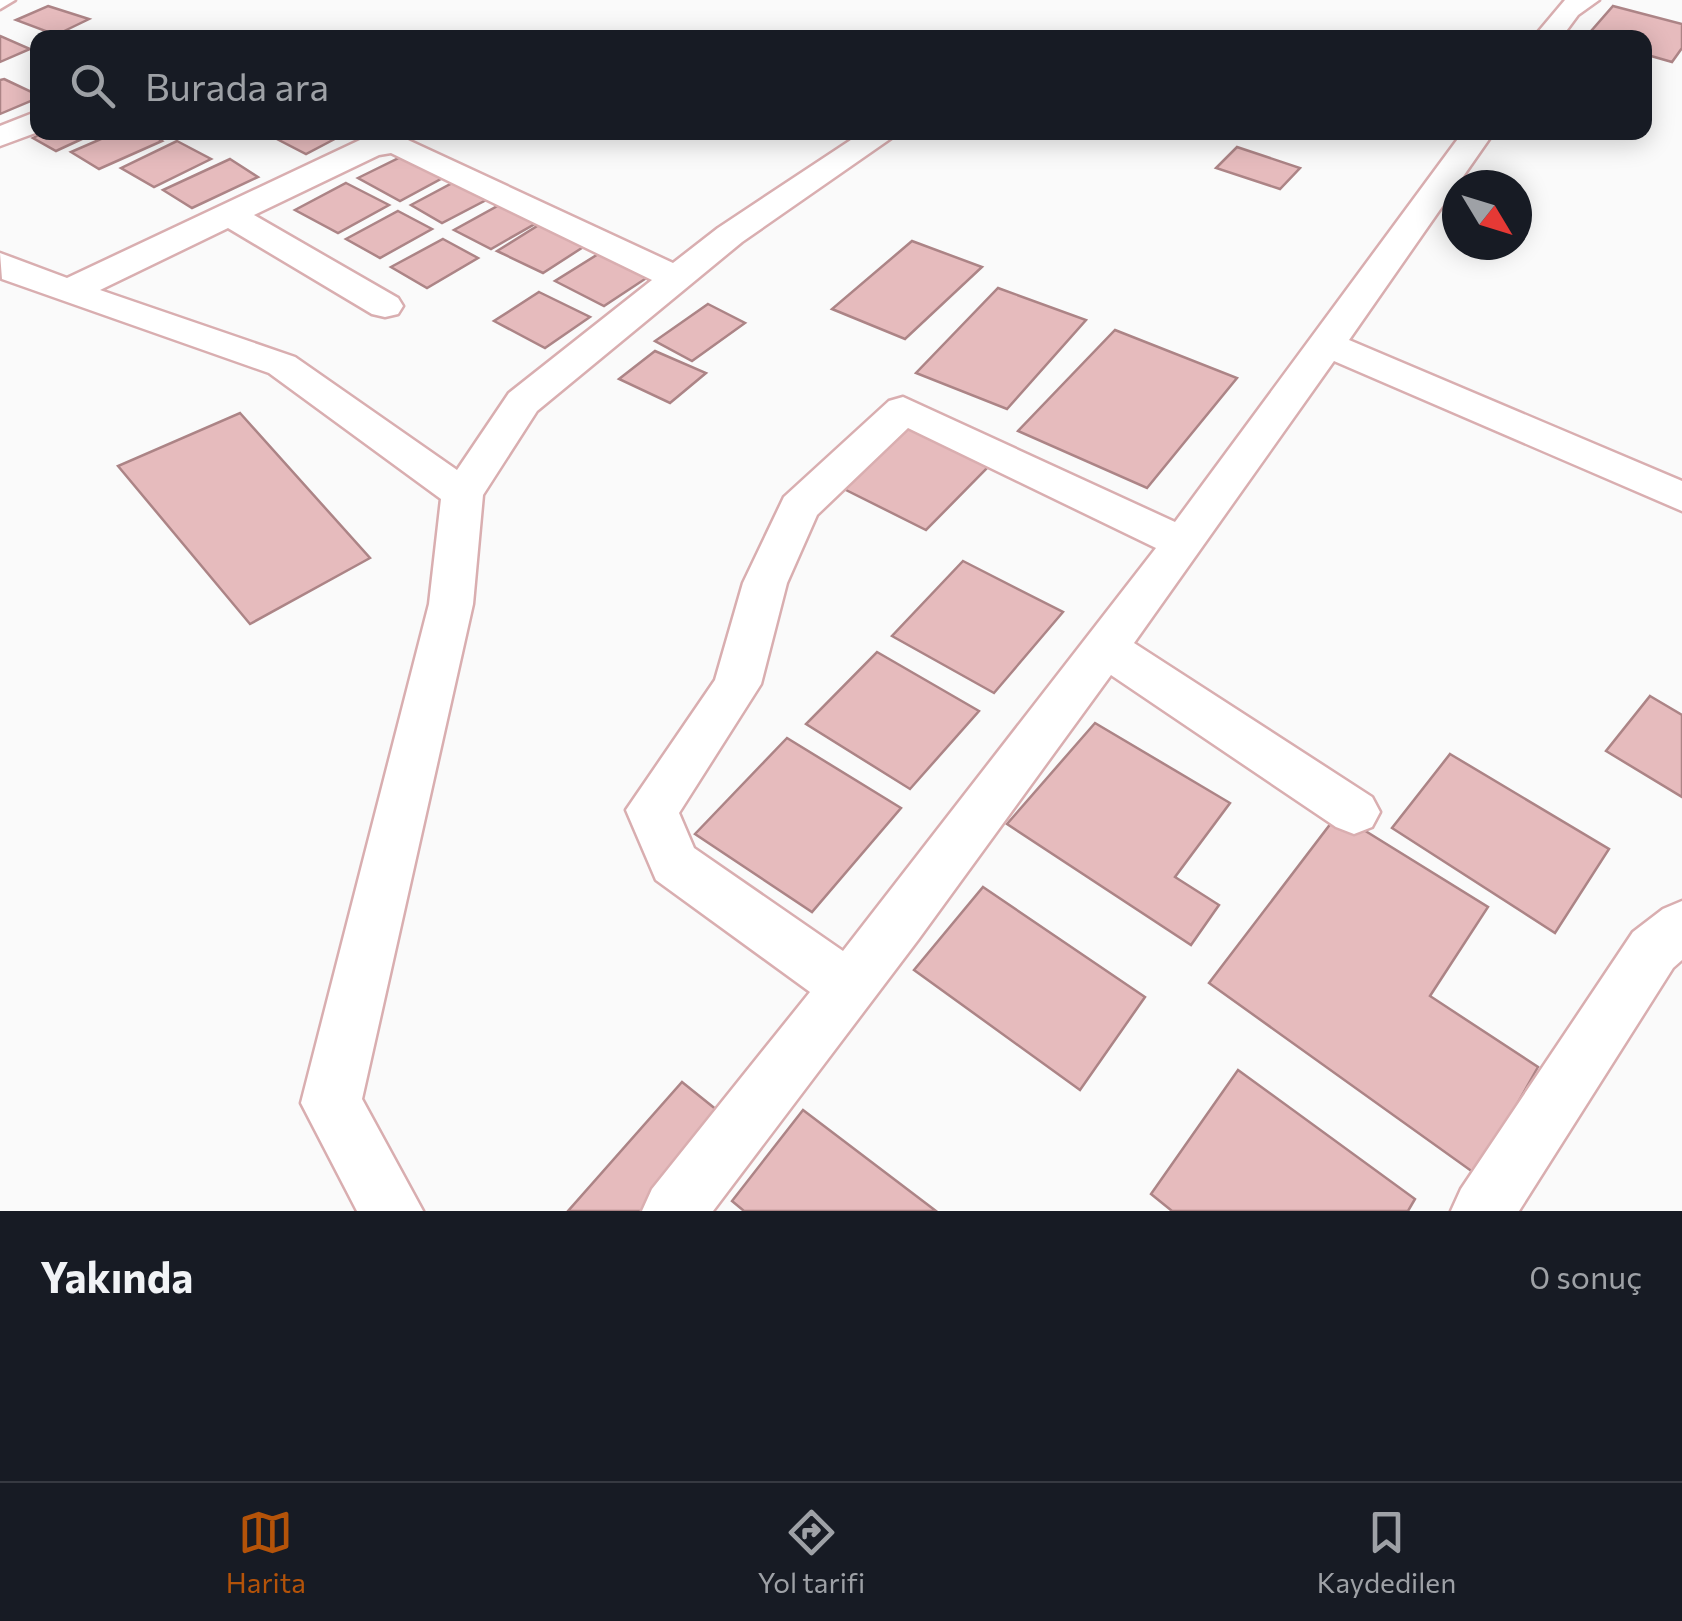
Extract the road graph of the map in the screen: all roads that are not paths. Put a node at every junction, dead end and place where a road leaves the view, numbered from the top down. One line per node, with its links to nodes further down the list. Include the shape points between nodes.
1 (1586, 0): 2 (street, via 1568,8)
2 (1553, 30)
3 (30, 124): 4 (street)
4 (0, 138)
5 (873, 140): 9 (street, via 730,234)
6 (1472, 140): 12 (street)
7 (230, 215): 9 (street, via 372,146 395,143); 10 (street); 11 (street)
8 (0, 263): 10 (street)
9 (676, 278): 13 (street, via 522,402)
10 (69, 292): 13 (street, via 282,364)
11 (385, 306)
12 (1327, 344): 14 (street); 15 (street)
13 (462, 494): 20 (street, via 451,604 331,1103)
14 (1682, 498)
15 (1182, 543): 16 (street); 19 (street, via 903,410 799,506 765,583 736,684 652,810 675,864)
16 (1106, 647): 17 (street); 19 (street)
17 (1354, 812)
18 (1682, 926): 22 (street, via 1653,950)
19 (849, 987): 21 (street)
20 (391, 1211)
21 (674, 1211)
22 (1483, 1211)

